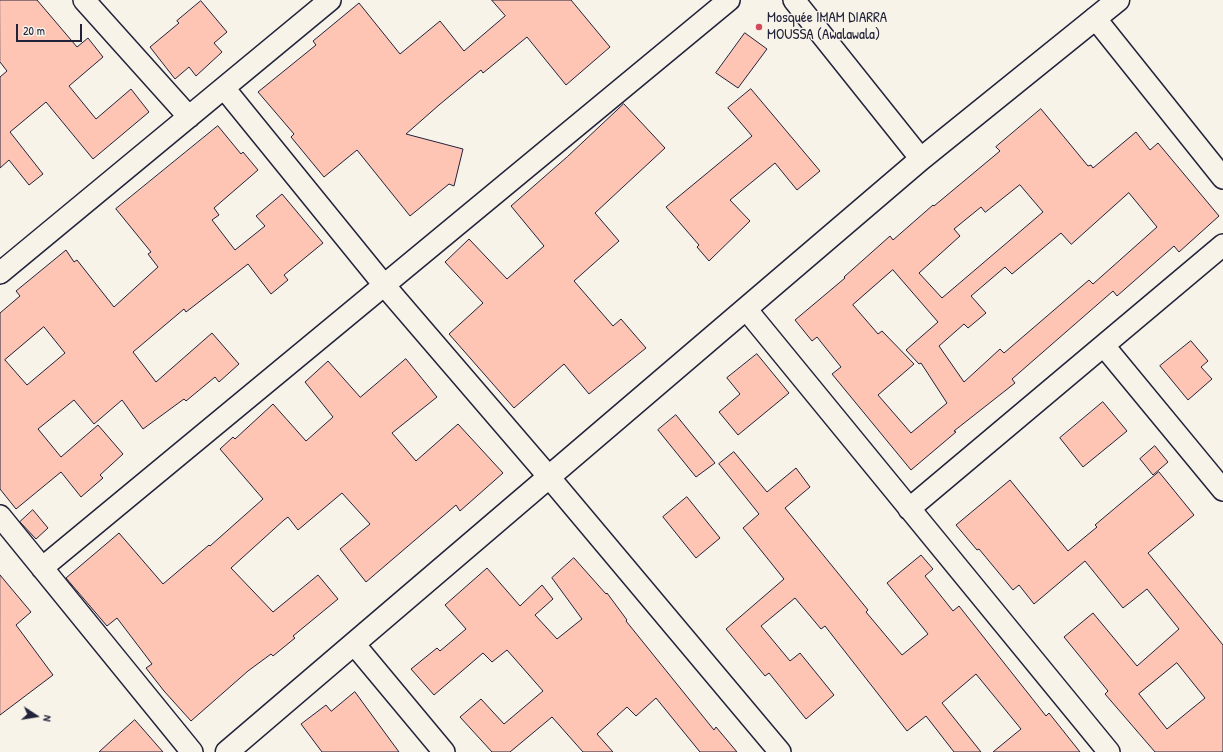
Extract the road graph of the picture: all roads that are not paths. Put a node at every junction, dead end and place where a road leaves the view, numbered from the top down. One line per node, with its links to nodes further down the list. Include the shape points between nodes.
1 (84, 0): 8 (street)
2 (330, 0): 7 (street)
3 (729, 0): 13 (street)
4 (794, 0): 9 (street)
5 (1118, 0): 6 (street)
6 (1095, 18): 9 (street); 10 (street)
7 (224, 88): 8 (street); 13 (street)
8 (189, 117): 12 (street)
9 (921, 159): 14 (street)
10 (1223, 178)
11 (1223, 245): 15 (street)
12 (0, 273)
13 (384, 285): 16 (street); 20 (street)
14 (746, 309): 16 (street); 18 (street)
15 (1104, 346): 17 (street); 18 (street)
16 (549, 477): 21 (street); 25 (street)
17 (1223, 490)
18 (909, 509): 26 (street)
19 (0, 516): 20 (street)
20 (42, 568): 22 (street)
21 (354, 644): 23 (street); 24 (street)
22 (192, 752)
23 (227, 752)
24 (444, 752)
25 (780, 752)
26 (1109, 752)

